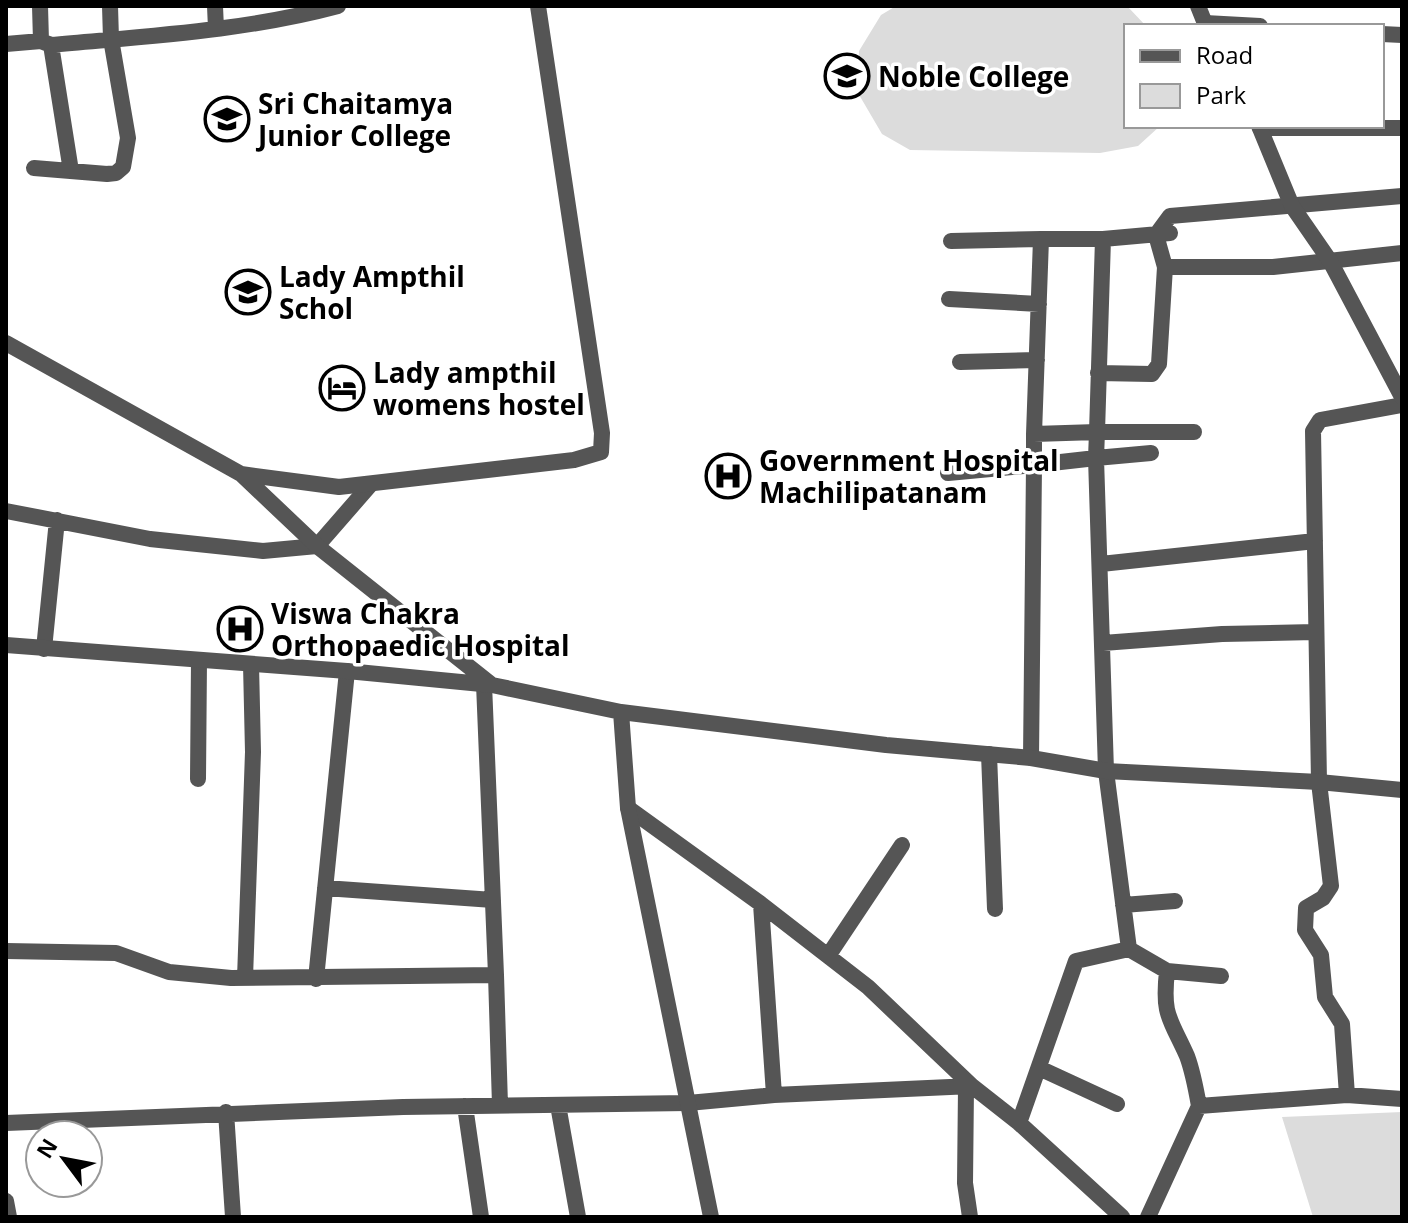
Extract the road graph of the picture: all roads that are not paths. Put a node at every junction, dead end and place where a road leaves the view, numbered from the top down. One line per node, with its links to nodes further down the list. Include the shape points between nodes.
1 (40, 6): 11 (street)
2 (110, 6): 10 (street)
3 (215, 6): 9 (street)
4 (338, 6): 7 (street)
5 (538, 6): 41 (street, via 601,452 574,460)
6 (1198, 6): 8 (street)
7 (299, 11): 9 (street)
8 (1206, 24)
9 (216, 29): 10 (street)
10 (111, 39): 11 (street); 15 (street, via 128,138 126,159 116,173)
11 (46, 43): 12 (street); 15 (street)
12 (6, 44)
13 (1260, 128): 17 (street)
14 (34, 168): 15 (street)
15 (71, 171)
16 (1402, 196): 17 (street)
17 (1292, 206): 18 (street, via 1170,216); 23 (street)
18 (1163, 234): 20 (street); 24 (street)
19 (1041, 239): 20 (street); 21 (street); 26 (street)
20 (1103, 239): 30 (street)
21 (951, 241)
22 (1402, 253): 23 (street)
23 (1330, 261): 24 (street); 31 (street)
24 (1165, 267): 30 (street, via 1157,371)
25 (949, 299): 26 (street)
26 (1039, 304): 28 (street)
27 (6, 343): 40 (street)
28 (1037, 360): 29 (street); 35 (street)
29 (960, 362)
30 (1098, 373): 33 (street)
31 (1402, 397)
32 (1402, 405): 44 (street, via 1320,420 1313,431)
33 (1097, 432): 34 (street); 35 (street); 37 (street)
34 (1194, 432)
35 (1034, 434): 38 (street)
36 (1151, 453): 37 (street)
37 (1096, 458): 38 (street); 46 (street)
38 (1034, 465): 39 (street); 57 (street)
39 (948, 473)
40 (241, 474): 41 (street, via 339,487); 45 (street)
41 (371, 484): 45 (street)
42 (6, 511): 43 (street)
43 (57, 520): 45 (street, via 150,539 263,551); 50 (street)
44 (1315, 541): 46 (street); 47 (street)
45 (317, 546): 54 (street)
46 (1101, 564): 48 (street)
47 (1315, 632): 48 (street); 60 (street)
48 (1103, 643): 58 (street)
49 (6, 645): 50 (street)
50 (44, 649): 51 (street)
51 (199, 660): 52 (street); 59 (street)
52 (251, 664): 53 (street); 76 (street)
53 (347, 671): 54 (street); 64 (street)
54 (488, 685): 55 (street); 65 (street)
55 (621, 712): 56 (street); 62 (street)
56 (989, 754): 57 (street); 69 (street)
57 (1031, 758): 58 (street)
58 (1106, 771): 60 (street); 68 (street)
59 (198, 779)
60 (1319, 782): 61 (street); 81 (street, via 1331,886 1306,908 1305,930 1321,955 1325,997 1342,1024)
61 (1402, 790)
62 (628, 808): 67 (street); 83 (street)
63 (902, 845): 72 (street)
64 (325, 888): 65 (street); 77 (street)
65 (493, 900): 74 (street)
66 (1175, 901): 68 (street)
67 (761, 904): 72 (street); 80 (street)
68 (1123, 905): 70 (street)
69 (995, 909)
70 (1129, 949): 73 (street); 78 (street, via 1076,961)
71 (6, 951): 76 (street, via 116,953 169,972)
72 (828, 956): 79 (street, via 868,987)
73 (1167, 971): 75 (street); 88 (street, via 1168,1021 1187,1057)
74 (496, 975): 77 (street); 85 (street)
75 (1221, 976)
76 (245, 978): 77 (street)
77 (316, 979)
78 (1039, 1068): 84 (street); 91 (street)
79 (969, 1086): 80 (street); 91 (street); 98 (street, via 965,1183)
80 (774, 1095): 83 (street)
81 (1347, 1095): 82 (street); 88 (street)
82 (1402, 1099)
83 (688, 1103): 86 (street); 97 (street)
84 (1117, 1104)
85 (500, 1105): 86 (street); 87 (street)
86 (558, 1105): 96 (street)
87 (465, 1106): 89 (street); 95 (street)
88 (1199, 1106): 100 (street)
89 (226, 1112): 90 (street); 94 (street)
90 (6, 1123)
91 (1019, 1123): 99 (street)
92 (6, 1201): 93 (street)
93 (10, 1217)
94 (233, 1217)
95 (481, 1217)
96 (578, 1217)
97 (711, 1217)
98 (970, 1217)
99 (1122, 1217)
100 (1148, 1217)

